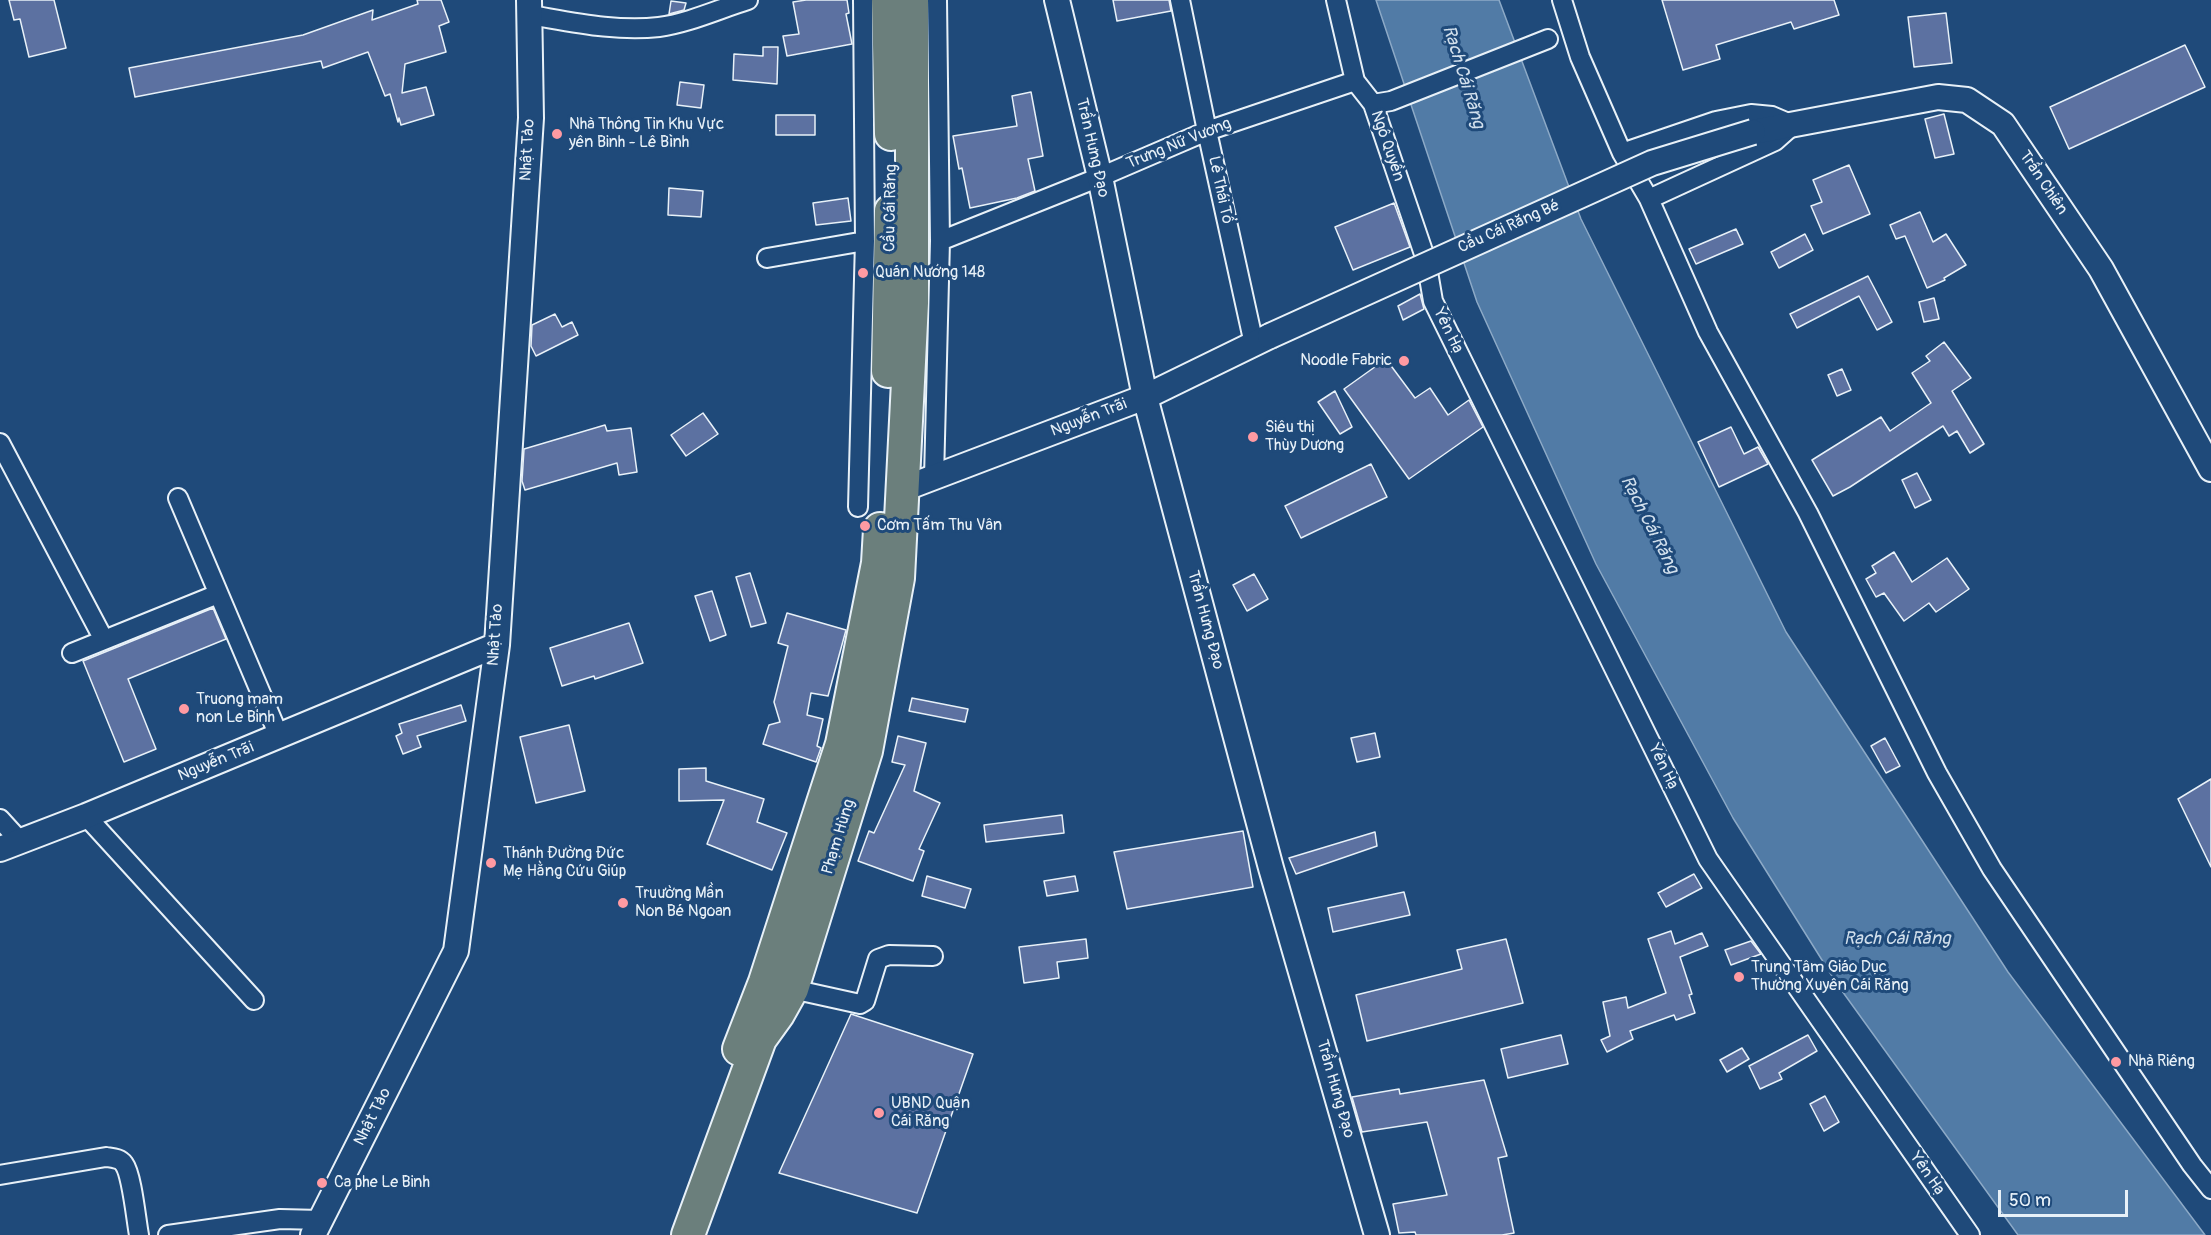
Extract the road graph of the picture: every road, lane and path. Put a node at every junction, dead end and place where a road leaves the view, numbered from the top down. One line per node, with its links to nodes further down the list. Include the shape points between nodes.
1 (748, 0): 10 (street, via 659,27 598,27)
2 (863, 0): 20 (street)
3 (888, 0): 26 (highway, Cầu Cái Răng, via 888,358)
4 (912, 0): 26 (highway, Cầu Cái Răng, via 912,303)
5 (937, 0): 21 (street)
6 (1057, 0): 18 (street, Trần Hưng Đạo)
7 (1180, 0): 15 (street, Lê Thái Tổ)
8 (1336, 0): 12 (street, Ngô Quyền)
9 (1562, 0): 17 (street, via 1580,57)
10 (530, 7): 35 (street, Nhật Tảo, via 531,118)
11 (1548, 39): 13 (street)
12 (1355, 81): 13 (street, Ngô Quyền); 15 (street, Trưng Nữ Vương)
13 (1382, 102): 23 (street, Ngô Quyền)
14 (1793, 125): 16 (street, Trần Chiên); 17 (street, via 1772,116 1751,114 1716,121); 19 (street, via 1775,141); 28 (street, Trần Chiên, via 1938,97 1967,100 2003,124 2101,269)
15 (1207, 131): 18 (street, Trưng Nữ Vương); 24 (street, Lê Thái Tổ)
16 (1753, 132): 24 (street, Cầu Cái Răng Bé, bridge, via 1652,163)
17 (1622, 153): 19 (street)
18 (1100, 177): 21 (street, Trưng Nữ Vương); 25 (street, Trần Hưng Đạo)
19 (1649, 199): 45 (street, via 1708,332 1808,513 1953,802 1992,869)
20 (865, 241): 22 (street); 32 (street)
21 (940, 241): 29 (street)
22 (767, 258)
23 (1426, 260): 52 (street, Yên Hạ, via 1433,301 1708,859)
24 (1262, 340): 25 (street, Nguyễn Trãi)
25 (1145, 397): 29 (street, Nguyễn Trãi); 51 (street, Trần Hưng Đạo, via 1271,867)
26 (896, 416): 30 (highway, Phạm Hùng); 42 (highway, Phạm Hùng, via 878,562 842,744)
27 (0, 443): 34 (street)
28 (2211, 469)
29 (934, 478): 30 (street, Nguyễn Trãi)
30 (903, 489): 42 (highway, Phạm Hùng, via 898,578 866,751)
31 (178, 498): 33 (street)
32 (858, 507)
33 (218, 594): 34 (street); 37 (street)
34 (104, 640): 36 (street)
35 (497, 645): 37 (street, Nguyễn Trãi); 46 (street, Nhật Tảo, via 456,951)
36 (72, 653)
37 (279, 736): 38 (street, Nguyễn Trãi)
38 (86, 816): 40 (street, Nguyễn Trãi); 43 (street)
39 (0, 819): 40 (street)
40 (10, 845)
41 (933, 956): 42 (street, via 878,959 865,1001 860,1004)
42 (778, 985): 49 (highway, Phạm Hùng); 50 (highway, Phạm Hùng, via 778,1014 760,1039)
43 (254, 1000)
44 (0, 1175): 47 (street, via 106,1157 119,1160 129,1177)
45 (2211, 1190)
46 (317, 1228): 48 (street, via 280,1219)
47 (139, 1235)
48 (168, 1235)
49 (669, 1235)
50 (688, 1235)
51 (1377, 1235)
52 (1970, 1235)

